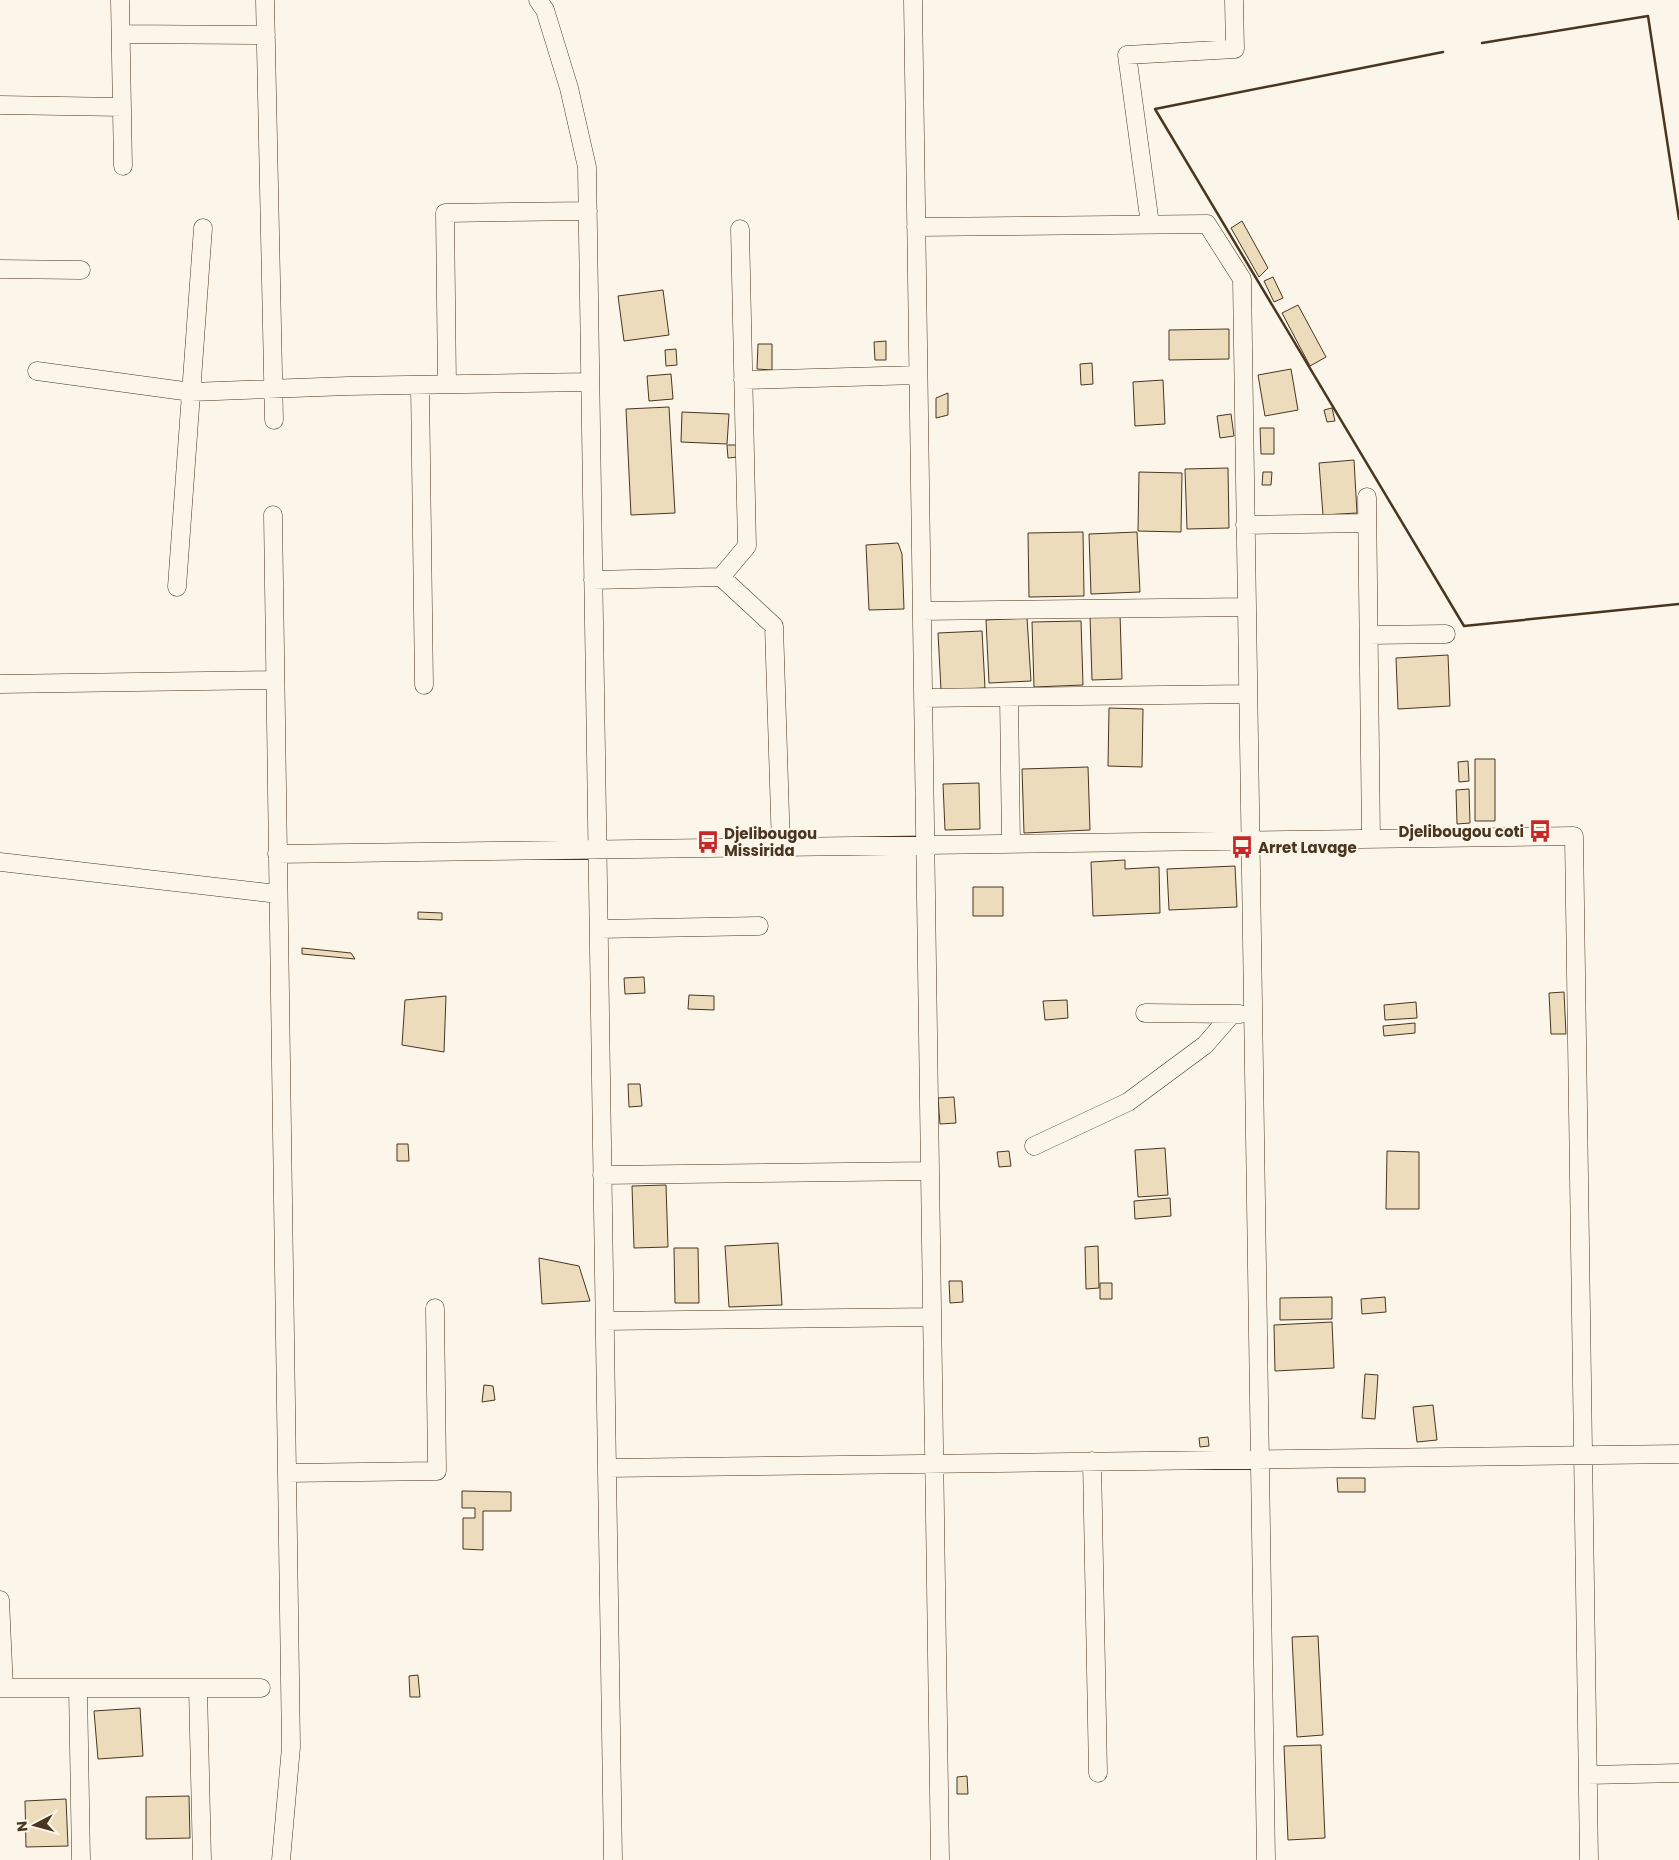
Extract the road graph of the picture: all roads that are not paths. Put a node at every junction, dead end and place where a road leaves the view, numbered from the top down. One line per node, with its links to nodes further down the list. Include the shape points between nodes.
1 (120, 0): 6 (street)
2 (265, 0): 7 (street)
3 (538, 0): 11 (street, via 545,10 569,88 587,167)
4 (913, 0): 14 (street)
5 (1234, 0): 12 (street, via 1235,49 1127,55)
6 (121, 34): 7 (street); 9 (street)
7 (266, 35): 24 (street)
8 (0, 105): 9 (street)
9 (122, 108): 10 (street)
10 (123, 166)
11 (588, 211): 21 (street); 22 (street, via 445,213)
12 (1150, 224): 14 (street); 30 (street, via 1207,224 1242,279)
13 (203, 228): 25 (street)
14 (916, 228): 19 (street)
15 (740, 229): 20 (street)
16 (0, 269): 17 (street)
17 (80, 270)
18 (37, 371): 25 (street)
19 (918, 374): 20 (street); 35 (street)
20 (743, 380): 31 (street, via 747,546)
21 (590, 382): 22 (street); 32 (street)
22 (447, 384): 23 (street)
23 (420, 385): 24 (street); 40 (street)
24 (273, 389): 25 (street); 26 (street)
25 (191, 392): 33 (street)
26 (274, 420)
27 (1367, 497): 29 (street)
28 (273, 515): 38 (street)
29 (1367, 524): 30 (street); 37 (street)
30 (1246, 525): 34 (street)
31 (722, 577): 32 (street); 48 (street, via 774,626)
32 (594, 580): 49 (street)
33 (177, 587)
34 (1246, 607): 35 (street); 41 (street)
35 (922, 611): 43 (street)
36 (1446, 634): 37 (street)
37 (1369, 635): 44 (street)
38 (275, 680): 39 (street); 50 (street)
39 (0, 684)
40 (424, 685)
41 (1248, 694): 42 (street); 45 (street)
42 (1009, 697): 43 (street); 46 (street)
43 (923, 698): 47 (street)
44 (1372, 839): 45 (street); 65 (street, via 1574,836)
45 (1250, 841): 46 (street); 57 (street)
46 (1011, 844): 47 (street)
47 (926, 845): 48 (street); 59 (street)
48 (781, 847): 49 (street)
49 (597, 850): 50 (street); 54 (street)
50 (278, 854): 52 (street)
51 (0, 862): 52 (street)
52 (278, 894): 70 (street)
53 (759, 926): 54 (street)
54 (599, 929): 60 (street)
55 (1145, 1013): 56 (street)
56 (1232, 1014): 57 (street); 58 (street, via 1205,1045 1128,1102)
57 (1253, 1015): 66 (street)
58 (1034, 1146)
59 (930, 1171): 60 (street); 62 (street)
60 (602, 1175): 63 (street)
61 (435, 1308): 70 (street, via 437,1471)
62 (932, 1316): 63 (street); 68 (street)
63 (604, 1321): 69 (street)
64 (1679, 1454): 65 (street)
65 (1584, 1455): 66 (street); 78 (street)
66 (1260, 1459): 67 (street); 84 (street)
67 (1092, 1461): 68 (street); 76 (street)
68 (934, 1464): 69 (street); 83 (street)
69 (607, 1468): 82 (street)
70 (287, 1474): 81 (street, via 291,1747)
71 (0, 1600): 72 (street)
72 (2, 1688): 73 (street)
73 (78, 1688): 74 (street); 79 (street)
74 (198, 1688): 75 (street); 80 (street)
75 (261, 1688)
76 (1098, 1773)
77 (1679, 1773): 78 (street)
78 (1588, 1774): 85 (street)
79 (81, 1860)
80 (202, 1860)
81 (281, 1860)
82 (612, 1860)
83 (940, 1860)
84 (1266, 1860)
85 (1589, 1860)

